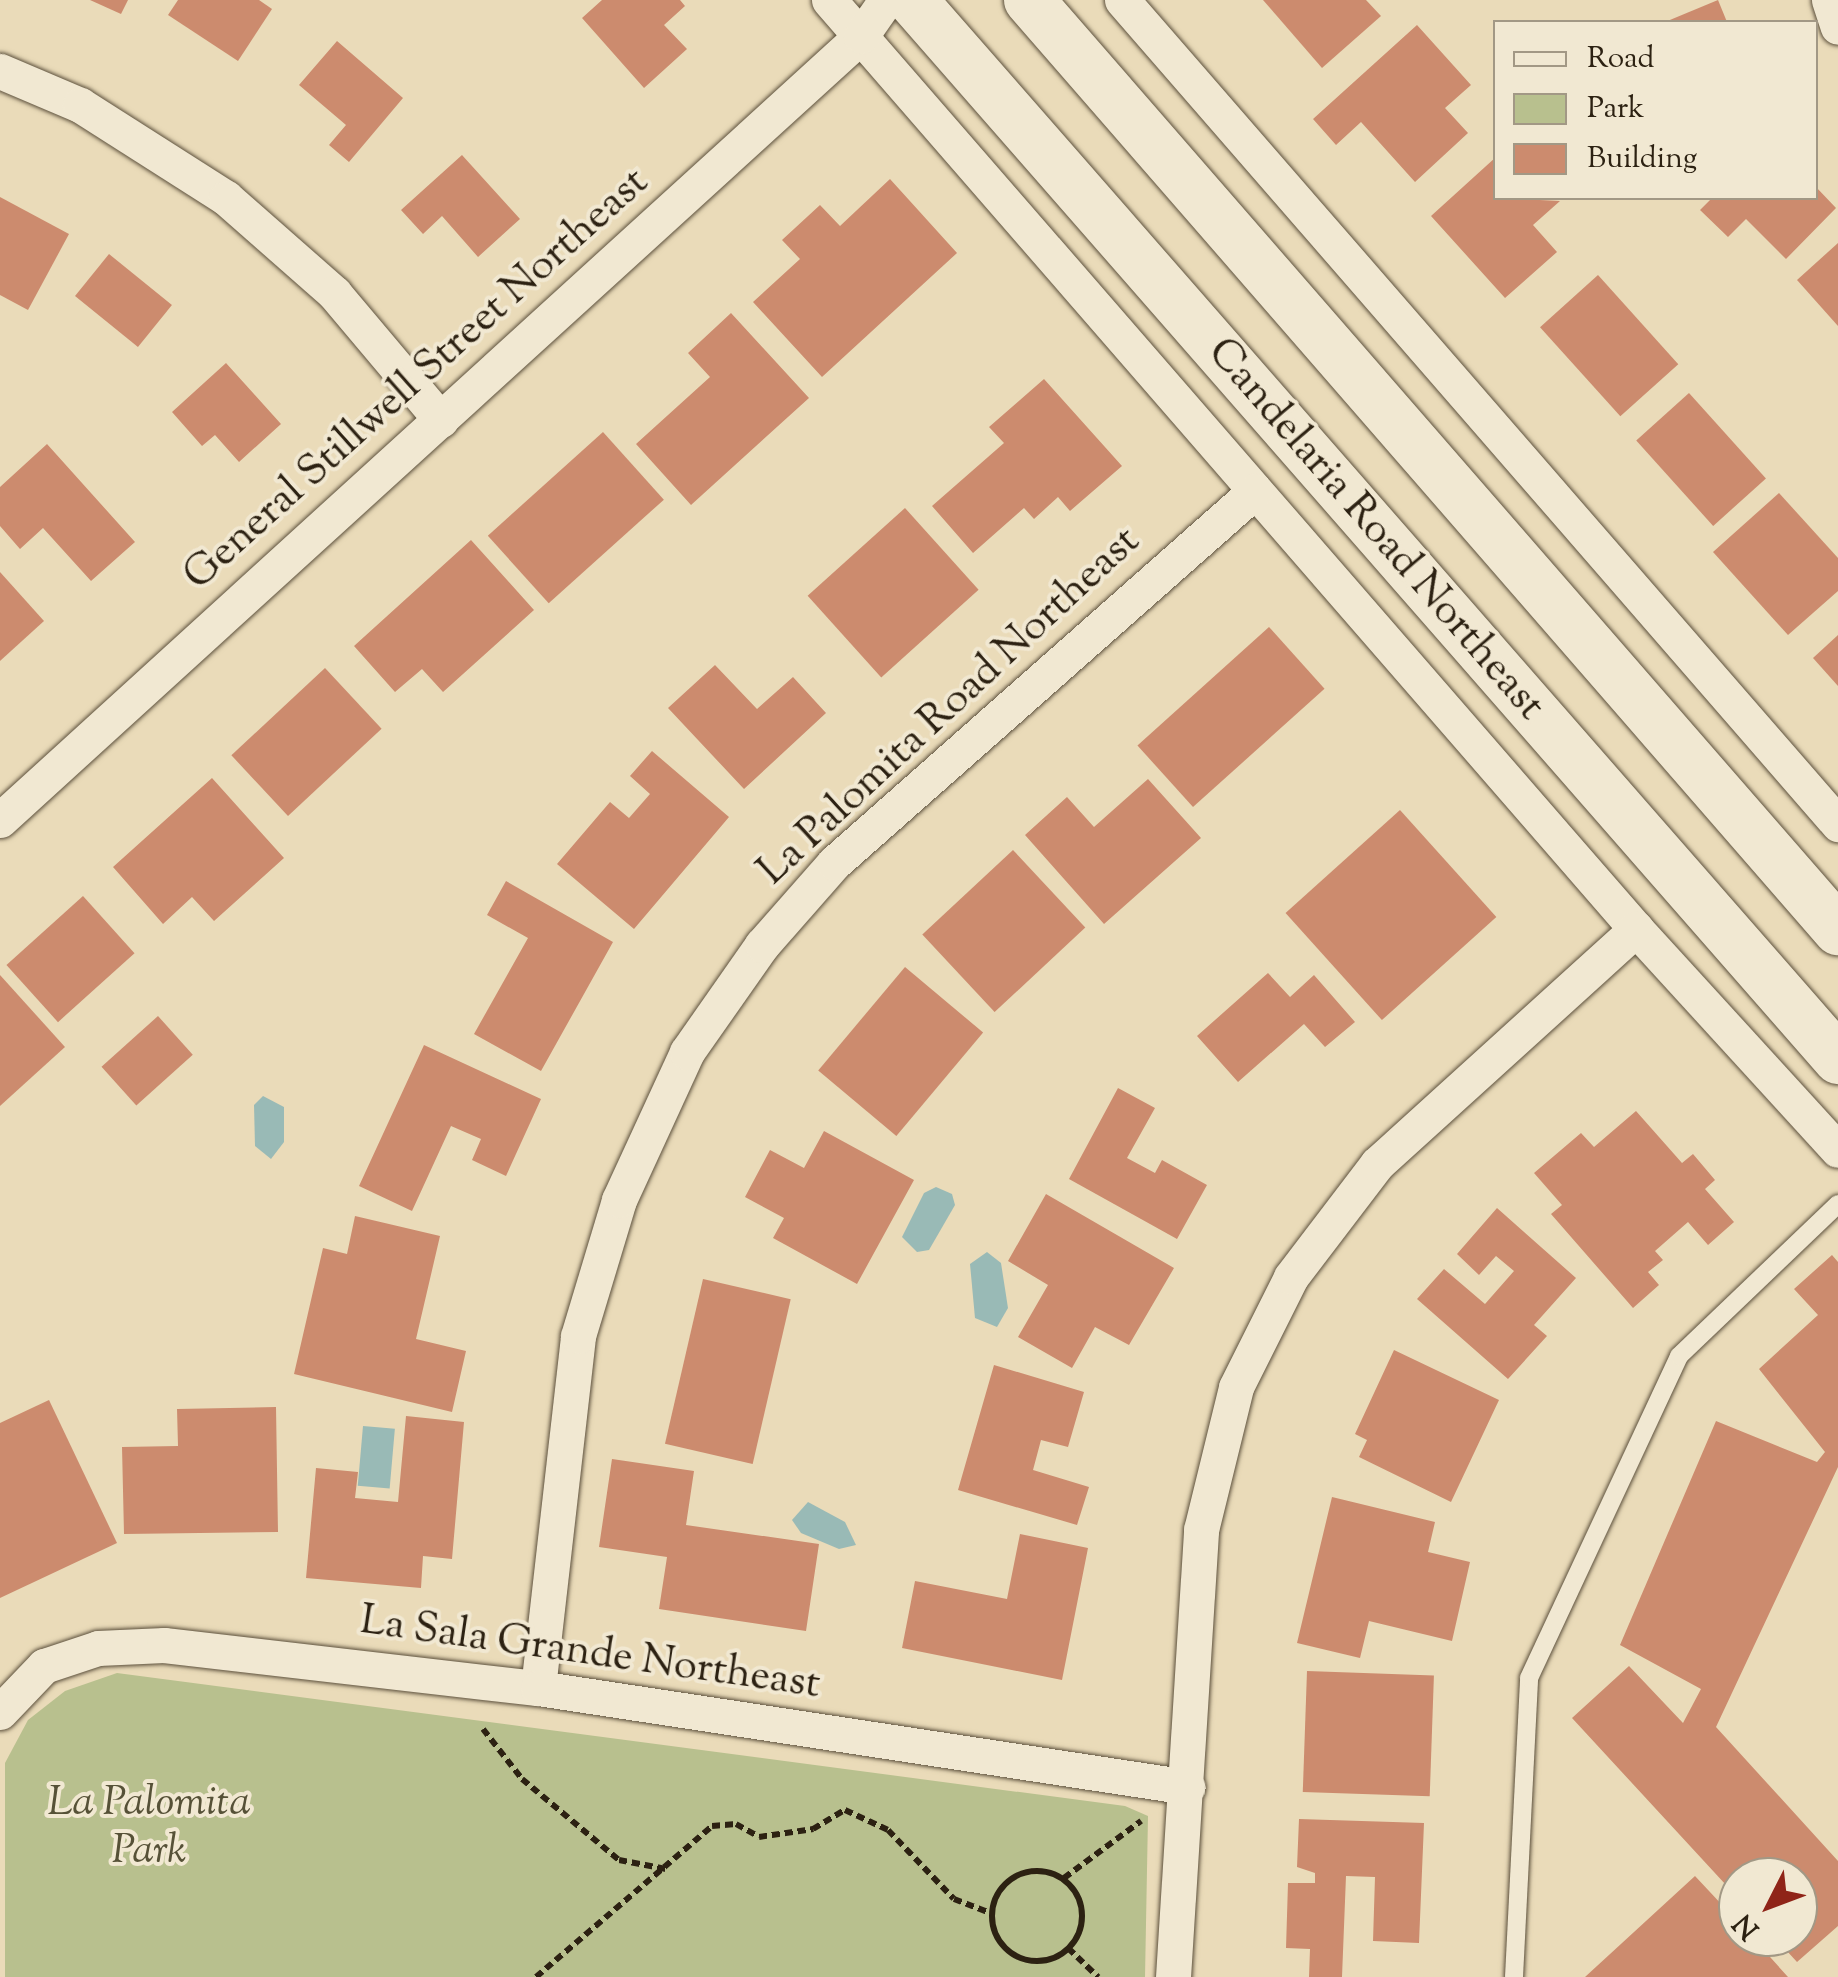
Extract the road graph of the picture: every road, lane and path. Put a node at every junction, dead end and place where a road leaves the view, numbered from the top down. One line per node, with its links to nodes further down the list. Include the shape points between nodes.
1 (829, 0): 8 (street)
2 (886, 0): 8 (street, General Stillwell Street Northeast)
3 (912, 0): 16 (main road, Candelaria Road Northeast)
4 (1029, 0): 15 (main road, Candelaria Road Northeast)
5 (1122, 0): 13 (street)
6 (1829, 0): 7 (street)
7 (1838, 27)
8 (860, 36): 10 (street, General Stillwell Street Northeast); 11 (street)
9 (0, 71): 10 (street, via 80,105 226,198 334,293)
10 (441, 420): 12 (street, General Stillwell Street Northeast)
11 (1255, 491): 14 (street); 19 (street, La Palomita Road Northeast, via 834,863 762,945 687,1052 618,1200 578,1336)
12 (0, 820)
13 (1838, 824)
14 (1636, 929): 17 (street); 22 (street, via 1378,1164 1291,1277 1236,1387 1200,1530)
15 (1838, 930)
16 (1838, 1059)
17 (1838, 1150)
18 (1838, 1204): 31 (lane, via 1679,1356 1528,1678)
19 (538, 1688): 20 (street, La Sala Grande Northeast, via 164,1645 98,1648 44,1666); 22 (street, La Sala Grande Northeast)
20 (0, 1712)
21 (483, 1728): 24 (path, via 522,1779 619,1860)
22 (1188, 1787): 30 (street)
23 (1142, 1820): 25 (path)
24 (668, 1870): 26 (path, via 712,1826 736,1824 759,1837 813,1829 845,1810 888,1830 954,1899); 28 (path)
25 (1064, 1878): 26 (path, via 1022,1872 996,1896); 27 (path, via 1082,1916)
26 (991, 1913): 27 (path, via 1003,1946 1018,1957 1054,1958)
27 (1068, 1948): 29 (path)
28 (536, 1977)
29 (1098, 1977)
30 (1173, 1977)
31 (1514, 1977)

